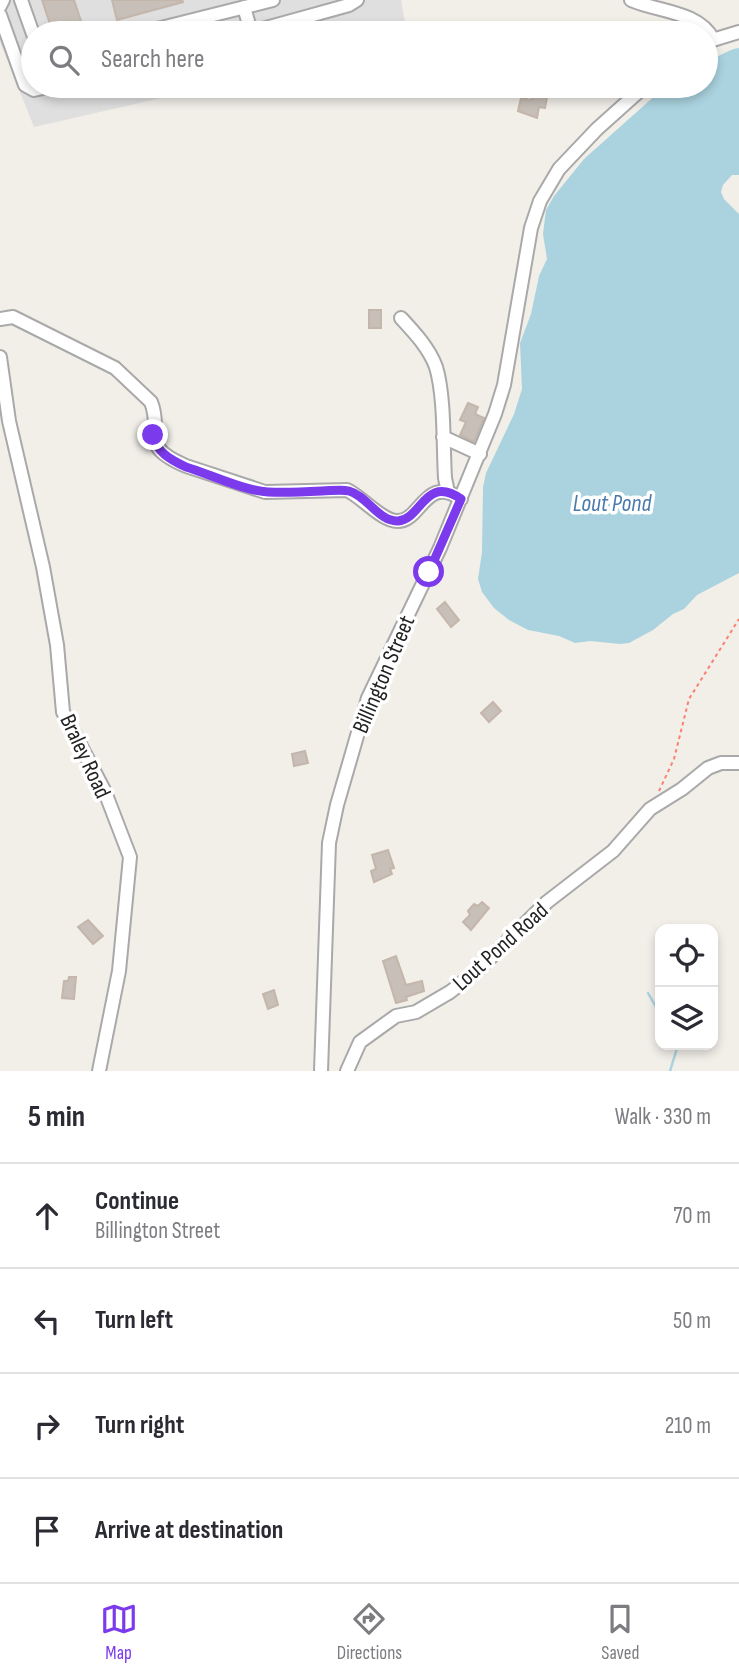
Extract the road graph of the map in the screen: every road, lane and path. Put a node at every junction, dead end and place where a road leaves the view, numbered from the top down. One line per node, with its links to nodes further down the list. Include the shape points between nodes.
1 (3, 0): 6 (street)
2 (21, 0): 9 (street)
3 (273, 0): 7 (street)
4 (356, 0): 12 (street)
5 (631, 0): 13 (street)
6 (0, 6)
7 (244, 7): 10 (street); 11 (street)
8 (0, 15): 16 (street)
9 (28, 21)
10 (189, 21)
11 (247, 21)
12 (292, 21)
13 (695, 21)
14 (739, 32): 15 (street)
15 (718, 38)
16 (21, 74)
17 (631, 98): 22 (street, Billington Street, via 564,163 540,201 499,403)
18 (401, 318): 21 (street, via 435,365)
19 (0, 319): 23 (street, via 13,317 115,368 151,402 158,449 186,467 265,492 347,490 398,522 431,496)
20 (0, 357): 28 (street, Braley Road, via 9,421 56,635 63,712 105,792 130,857 119,971)
21 (443, 437): 22 (street); 23 (street)
22 (480, 454): 24 (street, Billington Street)
23 (448, 492): 24 (street)
24 (461, 499): 29 (street, Billington Street, via 368,698 337,805 327,854)
25 (739, 619): 27 (path, via 689,699 674,759)
26 (739, 763): 27 (street, Lout Pond Road, via 721,762 708,768)
27 (650, 809): 30 (street, Lout Pond Road, via 613,851 548,902 477,971 450,992 416,1012 396,1016 360,1042)
28 (99, 1071)
29 (321, 1071)
30 (347, 1071)

